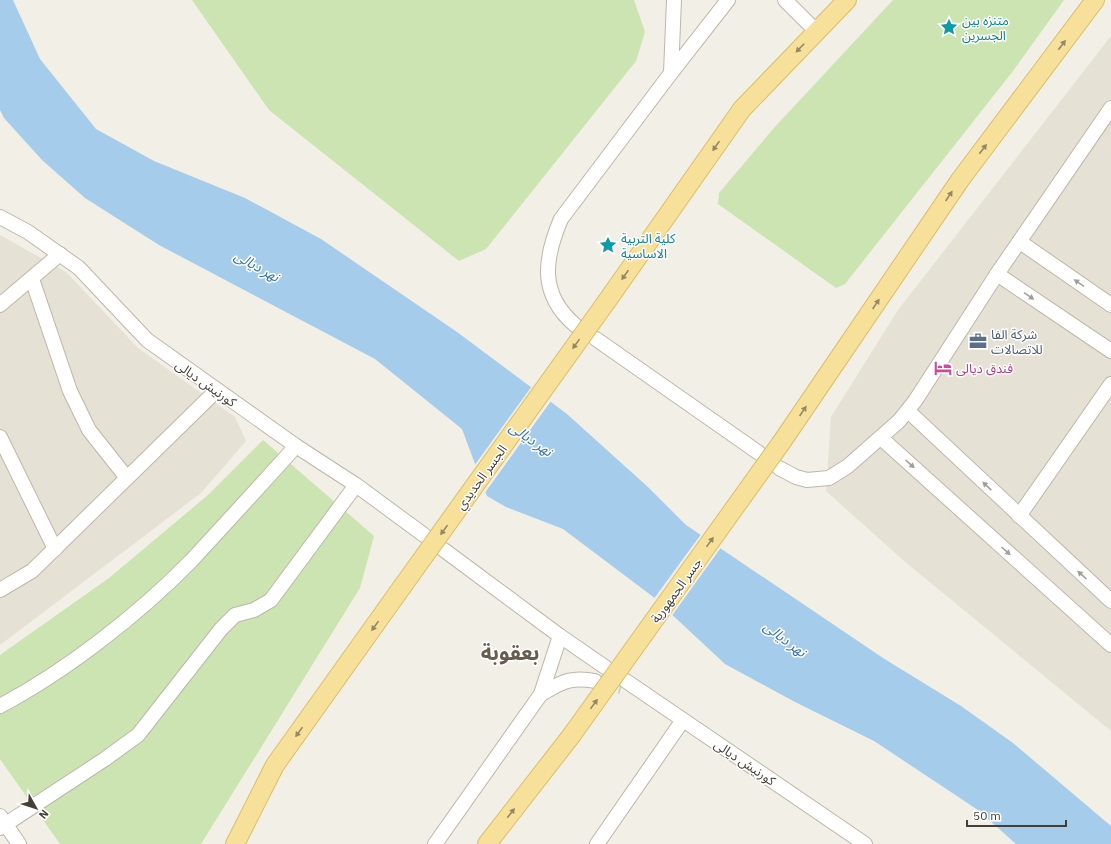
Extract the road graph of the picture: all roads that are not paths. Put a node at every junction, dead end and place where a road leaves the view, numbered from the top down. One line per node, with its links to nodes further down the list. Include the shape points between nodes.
1 (674, 0): 7 (street)
2 (728, 0): 7 (street)
3 (785, 0): 6 (street)
4 (847, 0): 6 (main road, الجسر الحديدي)
5 (1095, 0): 47 (main road, جسر الجمهورية, one-way to 5, bridge, via 571,736 781,443 960,180)
6 (816, 31): 45 (main road, الجسر الحديدي, one-way to 45, bridge, via 742,109 275,765)
7 (671, 73): 16 (street, via 566,213 553,239 548,261 548,284 558,307)
8 (1111, 108): 10 (street)
9 (0, 217): 11 (street, كورنيش ديالى)
10 (1020, 242): 12 (street); 15 (street, one-way to 10)
11 (60, 254): 13 (street); 20 (street, كورنيش ديالى, via 79,268 147,340)
12 (997, 274): 18 (street, one-way to 18); 21 (street)
13 (32, 279): 14 (street); 27 (street, via 70,391 89,430)
14 (0, 305)
15 (1111, 305)
16 (576, 325)
17 (596, 339): 25 (street)
18 (1111, 351)
19 (1111, 384): 29 (street)
20 (217, 390): 24 (street, كورنيش ديالى); 27 (street)
21 (908, 411): 23 (street); 29 (street, one-way to 21)
22 (0, 437): 31 (street)
23 (881, 438): 26 (street, via 839,473 829,478 807,480); 36 (street, one-way to 36)
24 (296, 446): 28 (street, كورنيش ديالى); 41 (street, via 190,562 135,613 77,658)
25 (759, 453)
26 (779, 468)
27 (127, 478): 31 (street)
28 (356, 485): 30 (street, كورنيش ديالى); 43 (street, via 271,600 254,610 235,615 221,629 138,735 105,759)
29 (1019, 516): 34 (street, one-way to 29)
30 (424, 536)
31 (55, 549): 33 (street, via 32,571)
32 (444, 550): 35 (street)
33 (0, 590)
34 (1111, 601)
35 (560, 636): 37 (street); 40 (street)
36 (1111, 645)
37 (605, 667)
38 (594, 682): 40 (street, via 582,679 565,680)
39 (623, 684): 42 (street, كورنيش ديالى, via 642,691)
40 (541, 694): 46 (street)
41 (0, 706)
42 (683, 720): 48 (street); 49 (street, كورنيش ديالى)
43 (2, 823): 44 (street)
44 (19, 844)
45 (234, 844)
46 (435, 844)
47 (487, 844)
48 (597, 844)
49 (865, 844)

